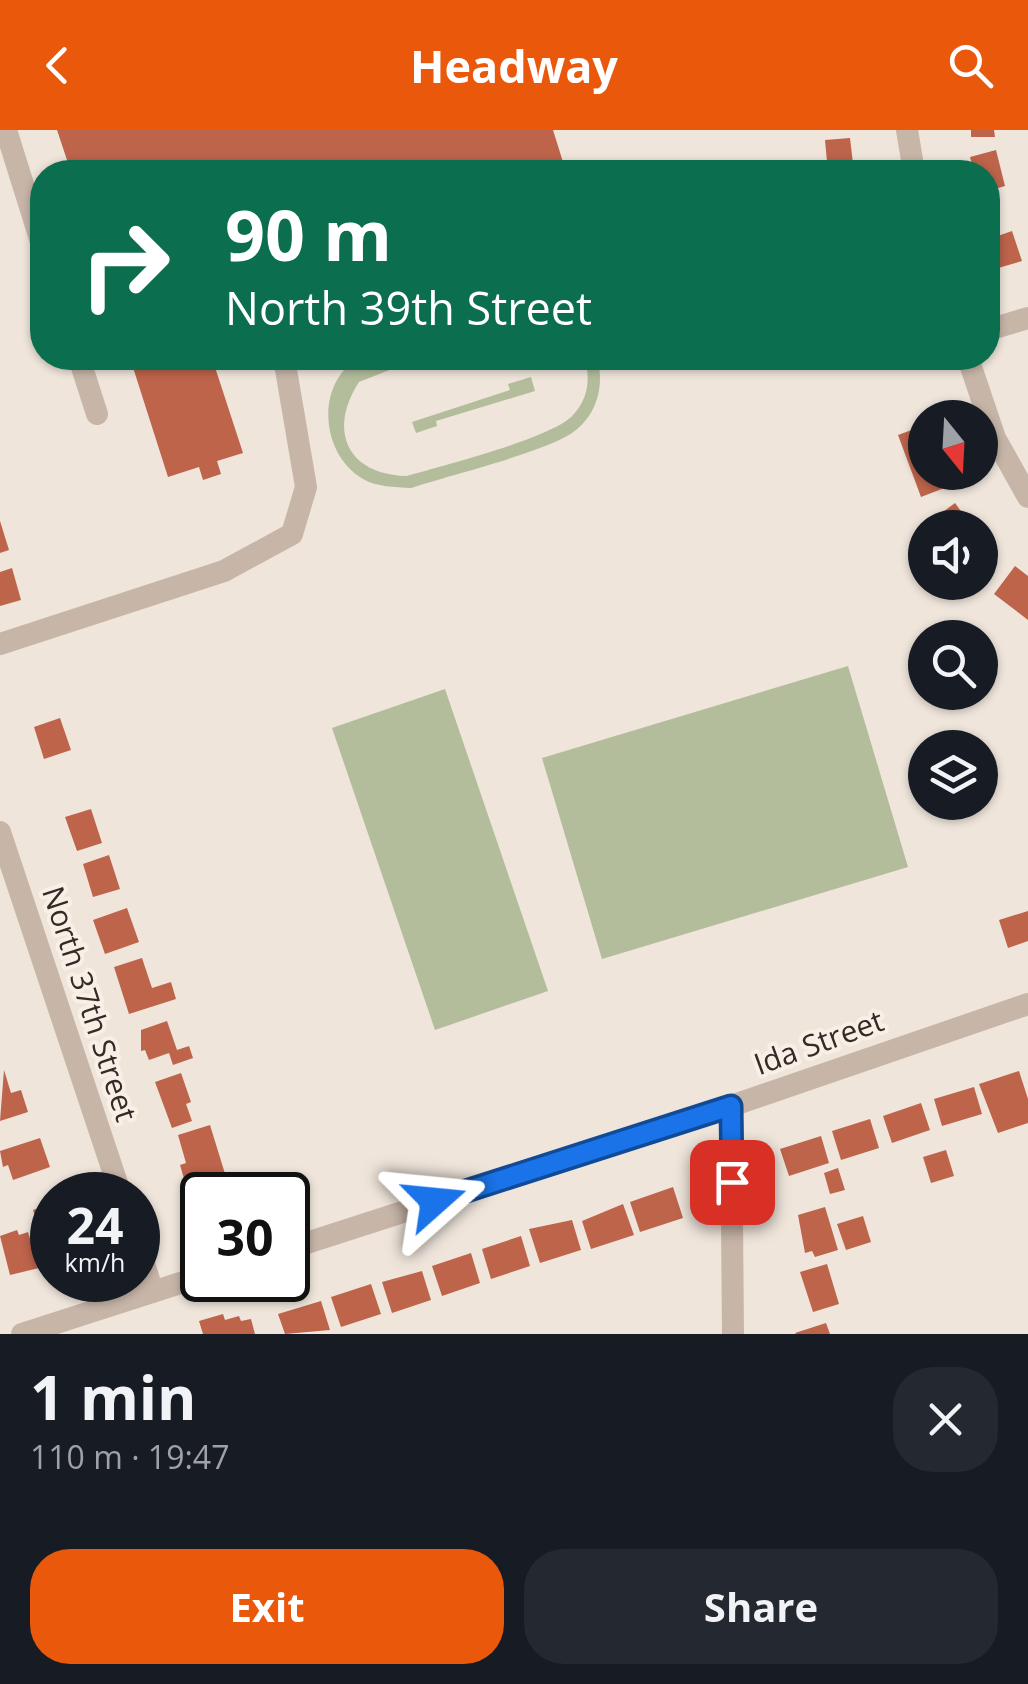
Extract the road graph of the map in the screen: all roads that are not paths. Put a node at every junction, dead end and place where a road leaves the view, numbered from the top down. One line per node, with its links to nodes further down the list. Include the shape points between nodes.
1 (6, 130): 4 (street)
2 (908, 130): 3 (street)
3 (912, 160)
4 (30, 206)
5 (1028, 318): 6 (street)
6 (1000, 326)
7 (83, 370): 10 (street)
8 (286, 370): 12 (street, via 306,487 292,534 224,571)
9 (972, 370): 11 (street, via 994,438)
10 (97, 414)
11 (1028, 497)
12 (0, 644)
13 (0, 832): 16 (street, North 37th Street)
14 (1028, 1004): 15 (street, Ida Street)
15 (731, 1106): 17 (street, Ida Street); 20 (street)
16 (113, 1172)
17 (310, 1242)
18 (122, 1302): 19 (street)
19 (22, 1334)
20 (733, 1334)

